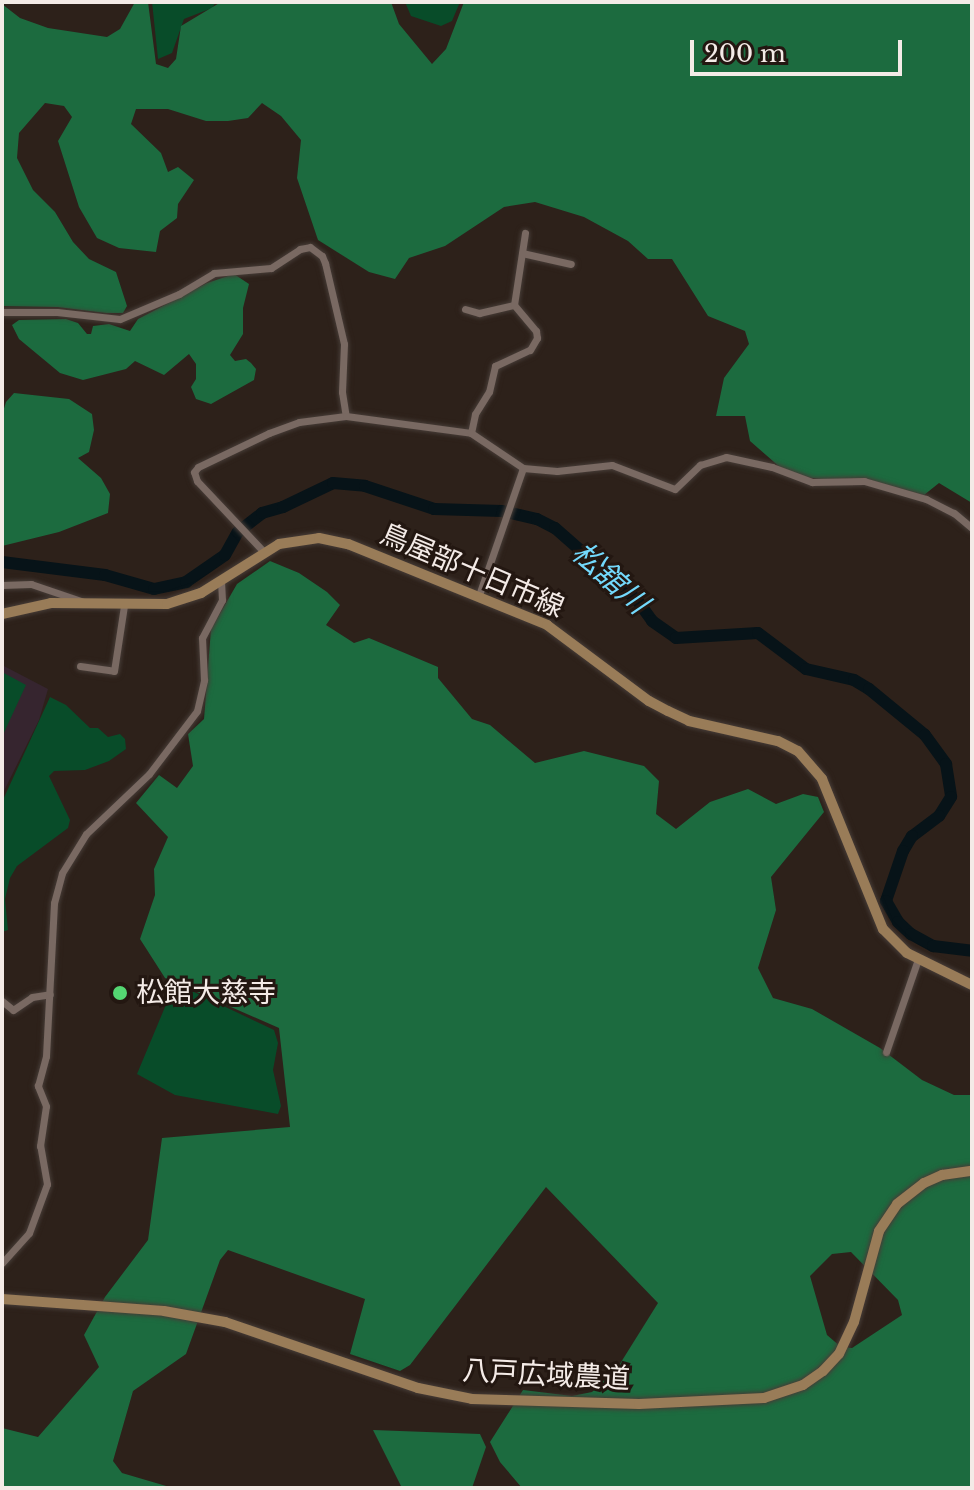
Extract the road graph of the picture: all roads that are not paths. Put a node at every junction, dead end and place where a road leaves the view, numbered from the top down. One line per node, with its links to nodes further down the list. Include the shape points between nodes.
1 (525, 233): 2 (street)
2 (522, 253): 3 (street); 4 (street)
3 (571, 264)
4 (514, 305): 5 (street, via 479,313); 8 (street, via 536,331 535,345 495,366)
5 (465, 309)
6 (2, 312): 7 (street, via 120,319 214,273 271,268 310,247 325,263 344,344)
7 (346, 416): 8 (street); 11 (street, via 299,422 194,472)
8 (471, 433): 9 (street)
9 (523, 468): 10 (street, via 557,471 612,465 675,489 700,465 726,457 812,482 887,485 954,513); 14 (street)
10 (972, 528)
11 (263, 551): 12 (main road, 鳥屋部十日市線); 14 (main road, 鳥屋部十日市線, via 319,538 348,544)
12 (221, 581): 16 (main road, 鳥屋部十日市線, via 182,600); 21 (street, via 222,600 202,638 204,680 197,711 149,774 86,834 62,873 54,903)
13 (2, 585): 15 (street, via 31,584)
14 (479, 595): 19 (main road, 鳥屋部十日市線, via 547,625 668,711 798,751 822,779 875,916 889,937)
15 (89, 605): 16 (main road, 鳥屋部十日市線); 17 (main road, 鳥屋部十日市線, via 35,604)
16 (124, 606): 18 (street, via 114,671)
17 (2, 614)
18 (80, 666)
19 (918, 959): 20 (main road, 鳥屋部十日市線); 23 (street)
20 (972, 985)
21 (50, 994): 22 (street, via 32,997 13,1010); 25 (street, via 46,1056 38,1086 46,1106 40,1146 47,1184 29,1233)
22 (2, 1001)
23 (886, 1052)
24 (972, 1171): 26 (main road, 八戸広域農道, via 942,1175 897,1204 879,1231 854,1322 839,1354 803,1385 764,1398 639,1404 472,1399 418,1388 225,1322 164,1311)
25 (2, 1263)
26 (2, 1299)

